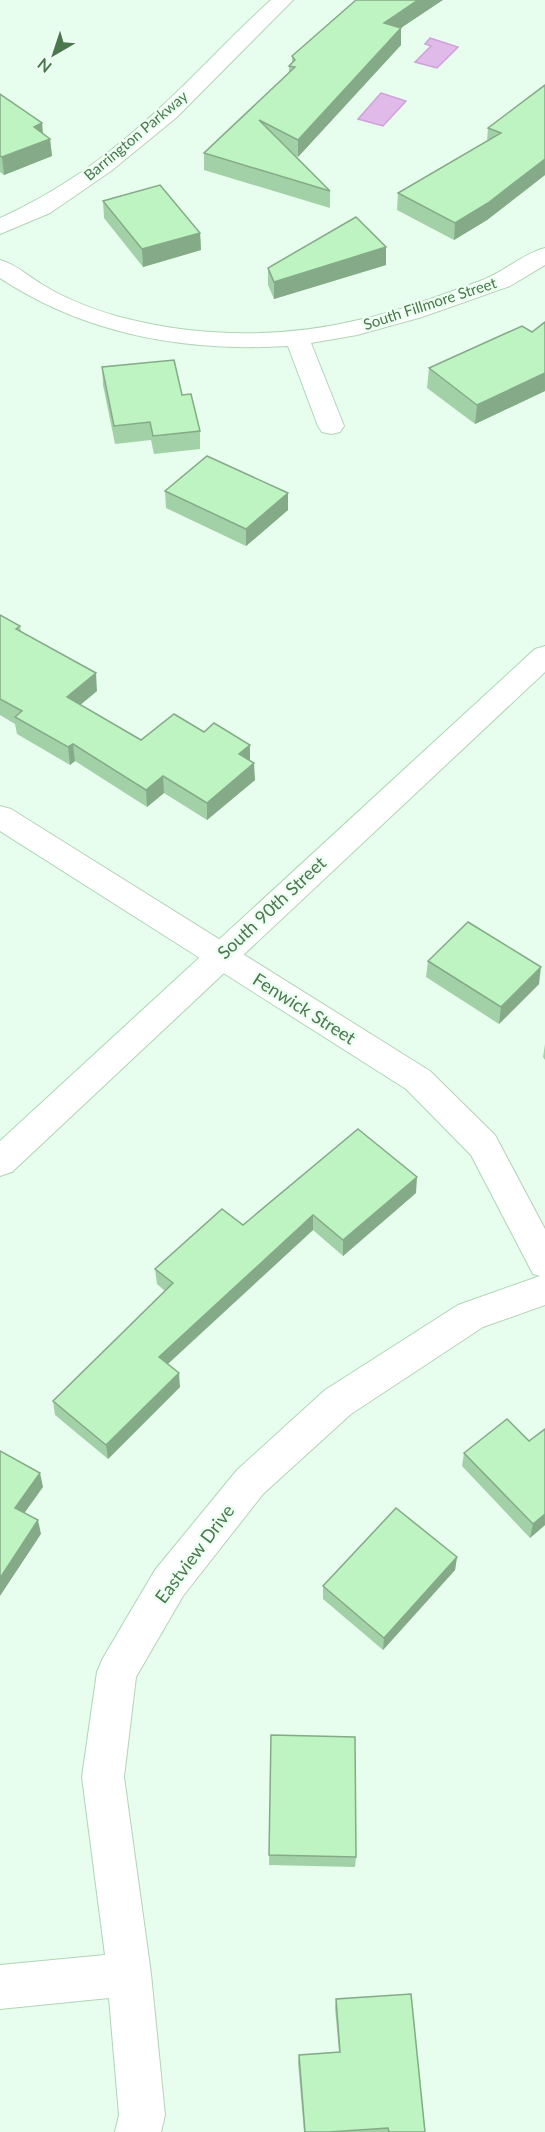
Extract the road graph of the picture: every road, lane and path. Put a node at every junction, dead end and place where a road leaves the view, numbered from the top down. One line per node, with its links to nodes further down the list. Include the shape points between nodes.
1 (283, 0): 2 (street, Barrington Parkway, via 169,111 103,166 42,208)
2 (0, 228)
3 (545, 255): 5 (street, South Fillmore Street, via 504,280 403,316)
4 (0, 267): 5 (street, South Fillmore Street, via 48,299 136,330 221,340)
5 (297, 338): 6 (street)
6 (331, 426)
7 (545, 656): 9 (street, South 90th Street)
8 (0, 817): 9 (street, Fenwick Street)
9 (219, 957): 10 (street, South 90th Street); 11 (street, Fenwick Street, via 418,1080 483,1145)
10 (0, 1162)
11 (545, 1263)
12 (545, 1290): 13 (street, Eastview Drive, via 471,1316 338,1402 250,1482 169,1583 117,1672 103,1776)
13 (129, 1974): 14 (street); 15 (street, Eastview Drive, via 142,2115)
14 (0, 1987)
15 (138, 2132)

